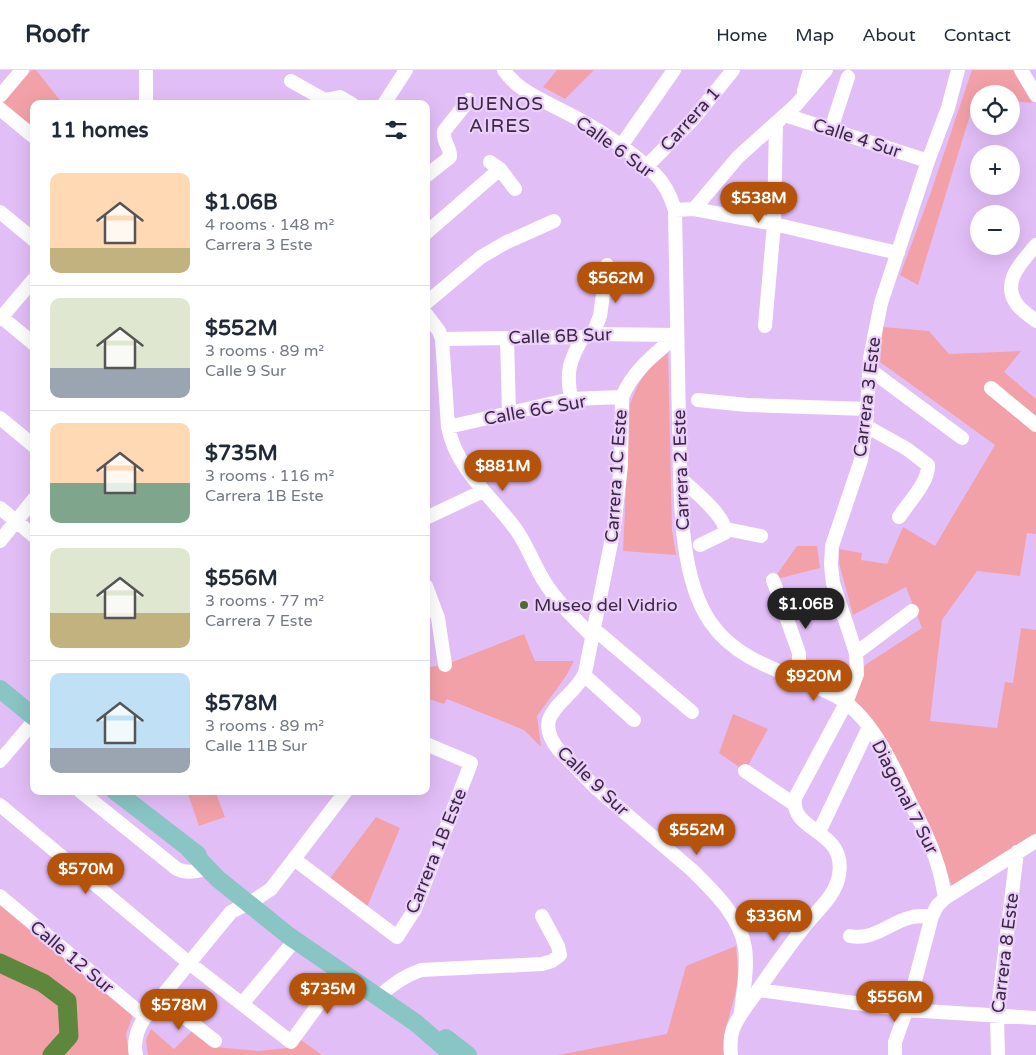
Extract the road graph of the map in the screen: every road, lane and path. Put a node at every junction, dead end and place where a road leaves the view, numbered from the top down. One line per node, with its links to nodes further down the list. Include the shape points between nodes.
1 (22, 70): 14 (street)
2 (146, 70): 15 (street)
3 (406, 70): 19 (street)
4 (504, 70): 26 (street, Calle 6 Sur, via 528,93 584,122)
5 (674, 70): 26 (street)
6 (733, 70): 28 (street, Carrera 1, via 694,118)
7 (810, 70): 21 (street, via 805,90)
8 (826, 70): 21 (street)
9 (958, 70): 27 (street, Carrera 3 Este)
10 (1021, 70): 13 (street)
11 (848, 77): 24 (street)
12 (291, 81): 16 (street)
13 (1036, 95)
14 (0, 96)
15 (146, 100)
16 (325, 100)
17 (325, 100): 18 (street, via 340,97)
18 (345, 100)
19 (387, 100)
20 (469, 100): 29 (street, via 444,132 450,157)
21 (796, 105): 23 (street)
22 (0, 109): 25 (street)
23 (781, 119): 24 (street, Calle 4 Sur); 31 (street, via 738,157); 35 (street)
24 (831, 129): 27 (street, Calle 4 Sur)
25 (30, 134)
26 (621, 146): 28 (street, Calle 6 Sur)
27 (928, 161): 39 (street, Carrera 3 Este)
28 (646, 167): 32 (street, Calle 6 Sur, via 663,185)
29 (430, 173)
30 (515, 189): 36 (street, via 495,165)
31 (694, 209): 32 (street); 35 (street)
32 (675, 210): 48 (street, Carrera 2 Este)
33 (0, 212): 37 (street)
34 (554, 221): 42 (street, via 482,257)
35 (774, 224): 39 (street); 46 (street)
36 (430, 230)
37 (30, 237)
38 (1036, 245): 45 (street, via 1016,271 1011,290 1015,302)
39 (898, 253): 52 (street, Carrera 3 Este, via 881,303)
40 (607, 264): 47 (street, via 600,316)
41 (30, 284): 43 (street)
42 (430, 300)
43 (1, 318): 51 (street)
44 (430, 320): 50 (street)
45 (1036, 321)
46 (765, 326)
47 (588, 335): 48 (street, Calle 6B Sur); 49 (street, Calle 6B Sur); 55 (street, via 574,352 569,366)
48 (677, 335): 54 (street, Carrera 1C Este, via 640,368); 65 (street, Carrera 2 Este)
49 (508, 338): 50 (street, Calle 6B Sur); 58 (street)
50 (442, 339): 62 (street)
51 (30, 341)
52 (869, 369): 57 (street, Carrera 3 Este); 63 (street)
53 (991, 388): 60 (street)
54 (622, 398): 55 (street, Calle 6C Sur); 80 (street, Carrera 1C Este, via 618,503)
55 (571, 399): 58 (street, Calle 6C Sur)
56 (698, 400): 57 (street)
57 (867, 409): 61 (street, Carrera 3 Este)
58 (509, 413): 62 (street, Calle 6C Sur)
59 (0, 418): 64 (street)
60 (1036, 424)
61 (866, 426): 70 (street, via 928,465 925,480); 81 (street, Carrera 3 Este, via 861,460 835,537 831,565 835,592)
62 (448, 427): 66 (street, via 460,461)
63 (962, 438)
64 (30, 443)
65 (681, 479): 72 (street); 84 (street, Carrera 2 Este, via 684,546 698,597 710,622 737,649)
66 (483, 491): 69 (street); 80 (street, via 518,533 550,590)
67 (30, 504): 71 (street)
68 (0, 508): 71 (street)
69 (430, 516)
70 (899, 517)
71 (16, 521): 73 (street); 75 (street)
72 (726, 529): 74 (street); 76 (street, via 725,534)
73 (30, 533)
74 (761, 536)
75 (0, 540)
76 (700, 545)
77 (773, 580): 84 (street, via 799,653 799,668)
78 (430, 597): 82 (street, via 438,618)
79 (912, 611): 81 (street)
80 (593, 633): 83 (street, Carrera 1C Este); 88 (street)
81 (856, 653): 87 (street, Carrera 3 Este, via 857,674)
82 (445, 665)
83 (584, 675): 89 (street); 94 (street, Carrera 1C Este, via 551,713 547,724)
84 (794, 678): 87 (street, Diagonal 7 Sur)
85 (0, 689): 90 (main road)
86 (0, 703): 91 (main road)
87 (846, 703): 93 (street, Diagonal 7 Sur); 101 (street, Carrera 3 Este, via 797,792)
88 (692, 712)
89 (634, 720)
90 (30, 721)
91 (30, 722)
92 (30, 727): 96 (street)
93 (869, 727): 103 (street); 110 (street, Diagonal 7 Sur, via 893,767 926,835 938,864)
94 (553, 742): 123 (street, Calle 9 Sur, via 597,789 706,884 733,916 745,950)
95 (430, 746): 107 (street, Carrera 1B Este, via 471,763 415,909 397,937)
96 (0, 761)
97 (745, 770): 101 (street)
98 (85, 795): 108 (street, via 177,869 198,872)
99 (120, 795): 105 (main road)
100 (343, 795): 107 (street)
101 (794, 804): 103 (street, via 799,818)
102 (0, 805): 116 (street)
103 (819, 832): 118 (street, via 832,845 838,858 839,874 834,890)
104 (1036, 841): 106 (street)
105 (189, 849): 108 (main road); 111 (main road, via 223,872)
106 (1017, 852): 110 (street); 125 (street, Carrera 8 Este)
107 (294, 859): 111 (street, via 271,889)
108 (207, 868): 111 (main road)
109 (0, 896): 124 (street, Calle 12 Sur)
110 (945, 898): 113 (street)
111 (252, 901): 115 (main road); 116 (street, via 231,912); 117 (main road)
112 (542, 916): 119 (street, via 560,954 552,961 421,970 404,976)
113 (932, 916): 114 (street, via 912,917 873,935); 122 (street)
114 (850, 936)
115 (295, 940): 117 (main road); 121 (street)
116 (190, 963): 120 (street); 121 (street)
117 (338, 968): 119 (main road); 121 (street, via 291,1042)
118 (758, 990): 122 (street); 123 (street)
119 (379, 997): 127 (main road)
120 (160, 998): 124 (street); 128 (street)
121 (242, 1004)
122 (907, 1010): 125 (street); 133 (street, via 895,1042)
123 (741, 1014): 132 (street, via 732,1031)
124 (145, 1017): 129 (street, via 136,1035)
125 (997, 1017): 126 (street); 134 (street, Carrera 8 Este)
126 (1036, 1018)
127 (416, 1023): 130 (main road); 131 (main road, via 445,1037)
128 (215, 1041)
129 (136, 1055)
130 (453, 1055)
131 (468, 1055)
132 (731, 1055)
133 (895, 1055)
134 (998, 1055)

